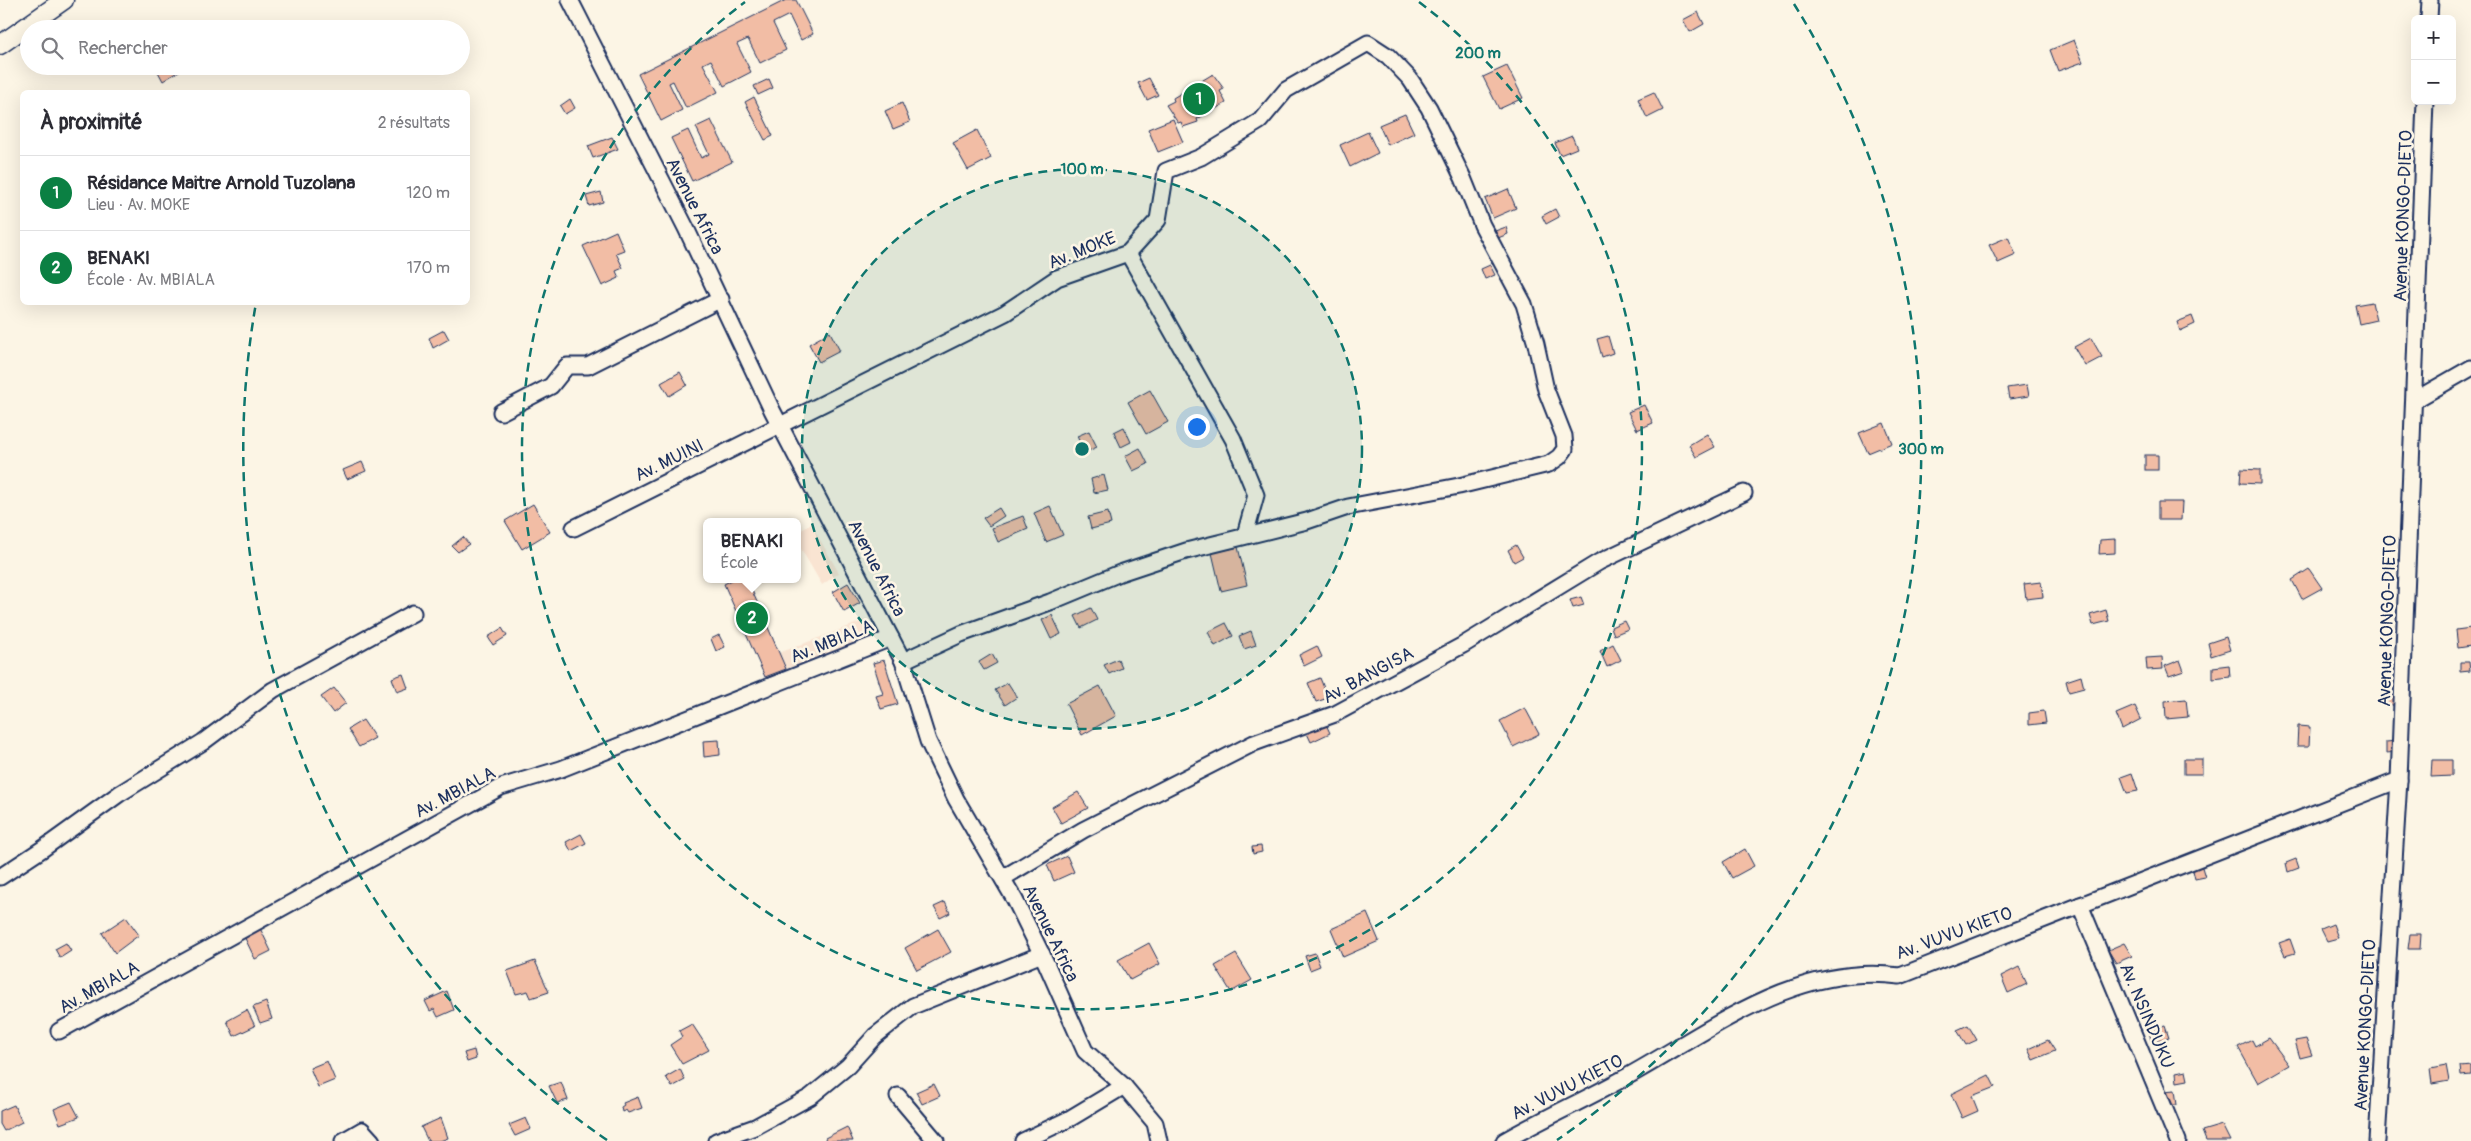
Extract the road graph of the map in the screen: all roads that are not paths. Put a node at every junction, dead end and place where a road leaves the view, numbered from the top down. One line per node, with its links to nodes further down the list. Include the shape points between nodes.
1 (64, 0): 5 (street)
2 (570, 0): 10 (street, Avenue Africa)
3 (2430, 0): 4 (street)
4 (2429, 15)
5 (36, 20)
6 (20, 32): 7 (street)
7 (0, 46)
8 (2426, 105): 12 (street, Avenue KONGO-DIETO)
9 (1128, 253): 14 (street, Av. MOKE, via 1056,278 1005,313); 17 (street, via 1233,439 1256,495); 17 (street, Av. MOKE, via 1158,220 1166,171 1201,157 1260,121 1286,90 1368,42 1388,56 1410,79 1429,108 1482,225 1524,304 1546,390 1564,436 1565,449 1559,457 1549,464 1459,486 1348,507)
10 (721, 299): 13 (street, via 588,366 566,366 551,386); 14 (street, Avenue Africa)
11 (2471, 368): 12 (street)
12 (2415, 400): 21 (street, Avenue KONGO-DIETO)
13 (501, 412)
14 (781, 426): 16 (street, Av. MUINI); 19 (street, Avenue Africa)
15 (1744, 493): 23 (street, Av. BANGISA, via 1599,562 1463,646 1335,714 1254,743 1083,830)
16 (574, 528)
17 (1245, 535): 20 (street, via 1120,573 961,634)
18 (413, 613): 22 (street, via 274,690 203,742 119,794)
19 (891, 638): 20 (street, Avenue Africa); 26 (street, Av. MBIALA, via 561,769 501,786)
20 (903, 661): 23 (street, Avenue Africa, via 928,741 956,799)
21 (2399, 780): 24 (street, Av. VUVU KIETO); 37 (street, Avenue KONGO-DIETO)
22 (0, 876)
23 (1003, 878): 25 (street, Avenue Africa)
24 (2080, 905): 35 (street, Av. VUVU KIETO, via 1900,976 1881,973 1858,975 1789,989 1763,999 1699,1032 1588,1099); 36 (street, Av. NSINDUKU)
25 (1042, 954): 27 (street, Avenue Africa, via 1085,1051); 31 (street, via 913,1006 875,1036 848,1066 810,1097 755,1127)
26 (59, 1031)
27 (1124, 1086): 33 (street, via 1069,1119); 34 (street, Avenue Africa, via 1154,1123)
28 (898, 1096): 32 (street)
29 (344, 1141): 30 (street, via 362,1130)
30 (372, 1141)
31 (716, 1141)
32 (936, 1141)
33 (1023, 1141)
34 (1159, 1141)
35 (1504, 1141)
36 (2178, 1141)
37 (2377, 1141)

